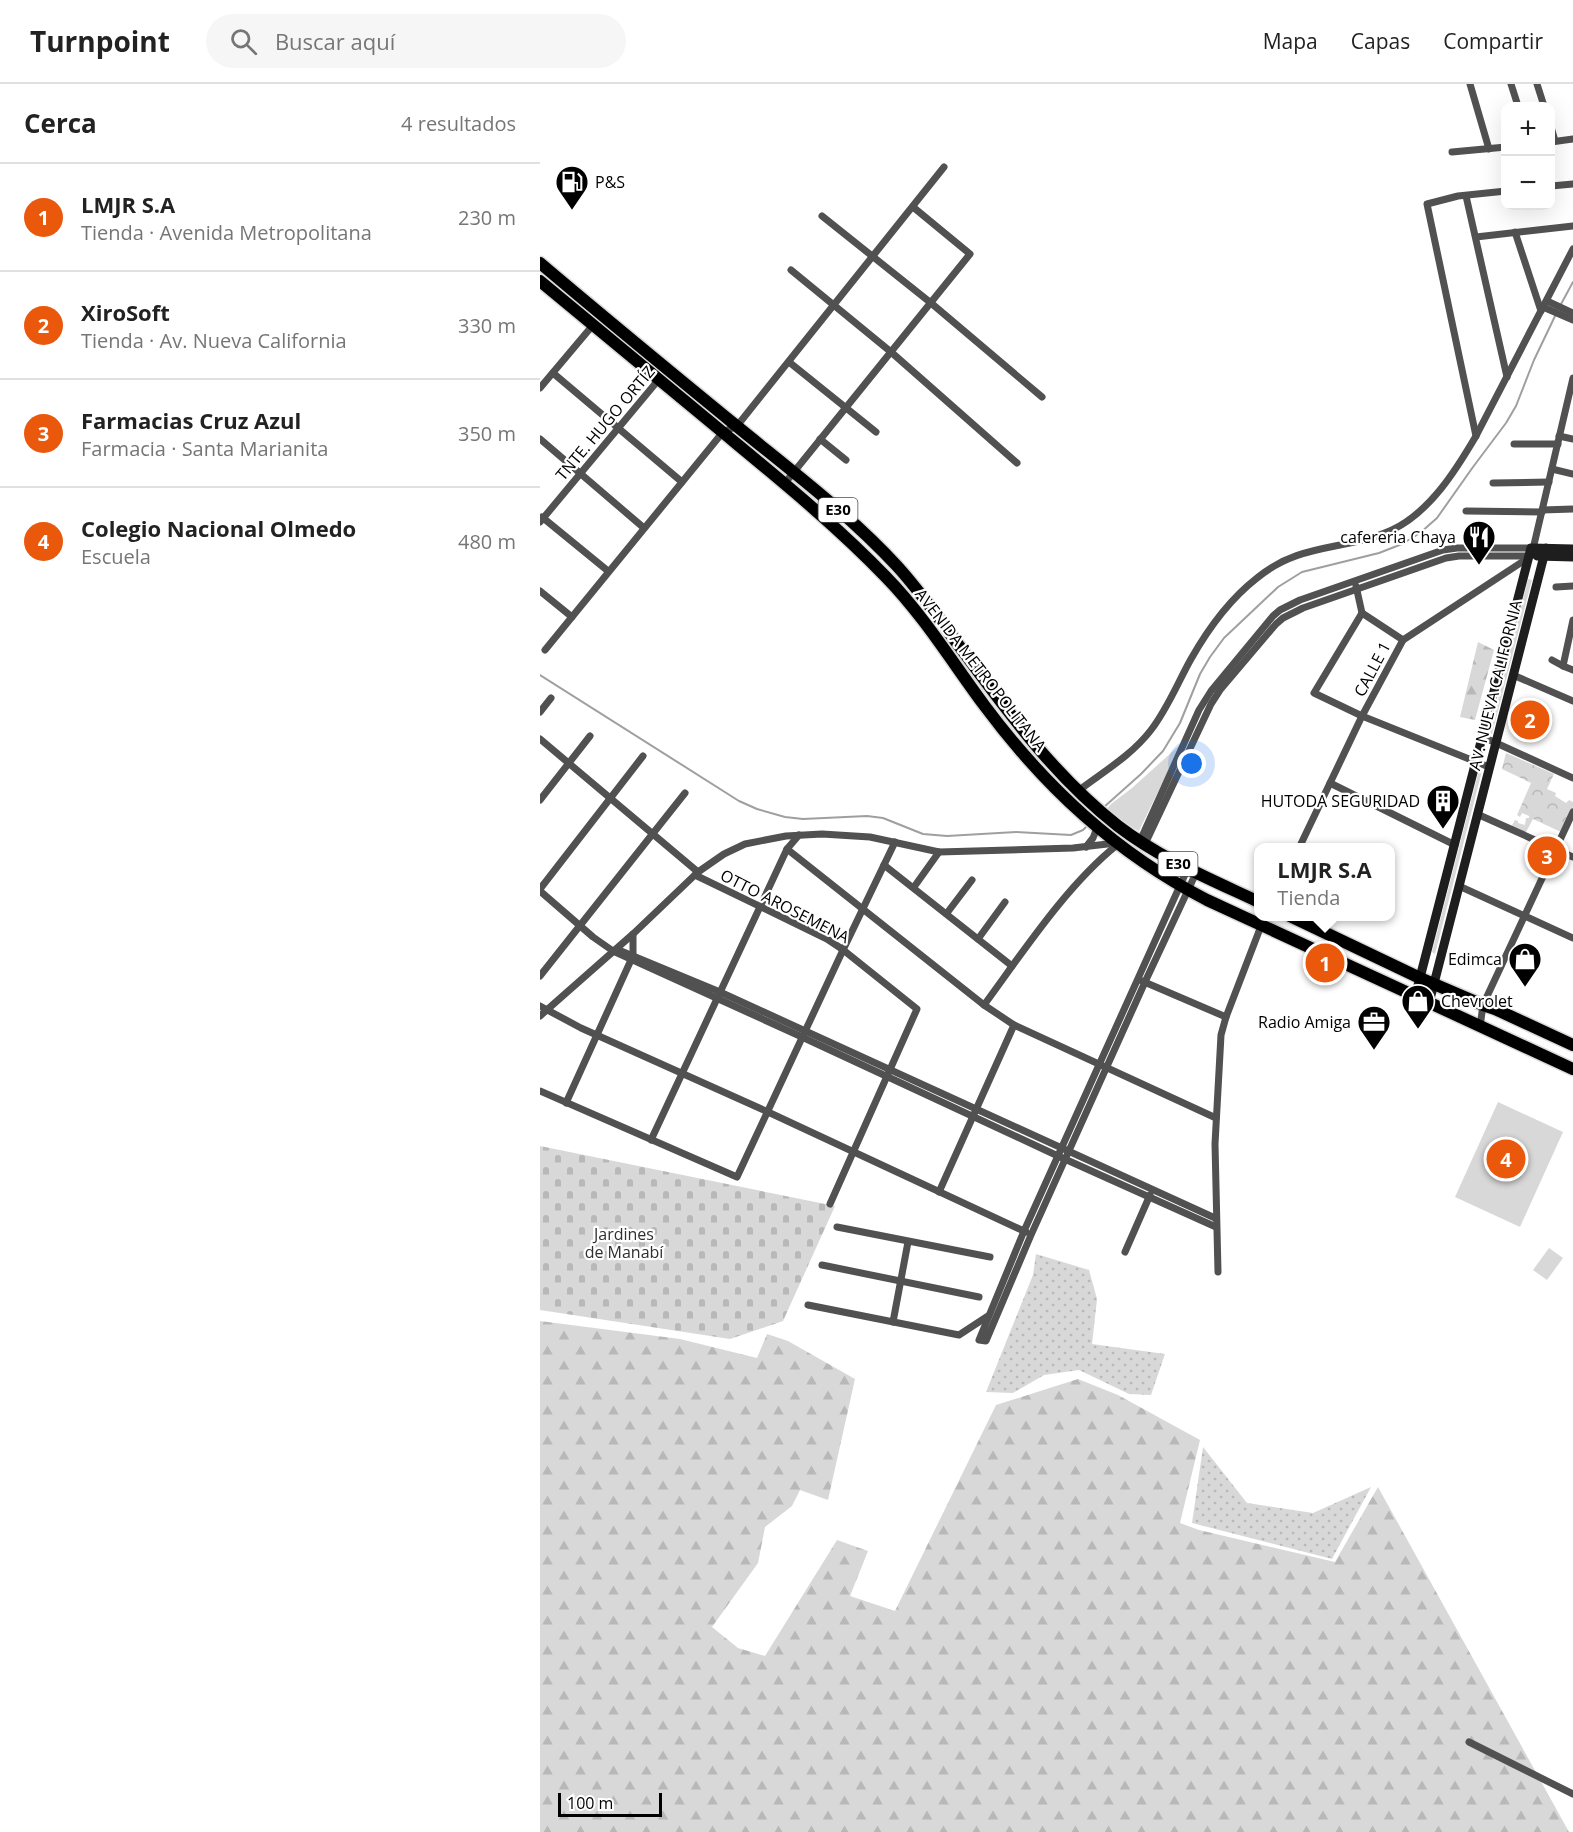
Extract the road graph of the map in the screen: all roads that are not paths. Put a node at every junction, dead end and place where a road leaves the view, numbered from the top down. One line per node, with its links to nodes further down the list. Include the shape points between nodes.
1 (1470, 84): 9 (street)
2 (1511, 84): 4 (street)
3 (1537, 84): 5 (street)
4 (1517, 102)
5 (1543, 102)
6 (1573, 139): 7 (street)
7 (1555, 142)
8 (1501, 147): 9 (street)
9 (1489, 148): 10 (street)
10 (1452, 152)
11 (944, 167): 16 (street)
12 (1573, 184): 13 (street)
13 (1555, 186)
14 (1501, 192): 15 (street)
15 (1466, 196): 20 (street); 46 (street, via 1427,204)
16 (913, 207): 22 (street); 26 (street, via 970,254)
17 (822, 216): 22 (street)
18 (1573, 226): 19 (street)
19 (1515, 232): 20 (street); 28 (street)
20 (1476, 237): 35 (street)
21 (1573, 249): 28 (street)
22 (873, 257): 26 (street); 27 (street)
23 (540, 263): 33 (highway, E30)
24 (791, 270): 27 (street)
25 (540, 281): 30 (highway, AVENIDA METROPOLITANA / E30)
26 (931, 303): 31 (street); 39 (street)
27 (834, 305): 31 (street); 32 (street)
28 (1544, 306): 29 (street); 35 (street)
29 (1573, 318)
30 (593, 325): 34 (street); 37 (highway, AVENIDA METROPOLITANA / E30)
31 (891, 352): 41 (street); 53 (street)
32 (789, 362): 41 (street); 42 (street)
33 (668, 370): 37 (street, TNTE. HUGO ORTÍZ); 42 (highway, E30)
34 (553, 373): 38 (street); 43 (street)
35 (1507, 378): 46 (street)
36 (1573, 378): 40 (street)
37 (659, 380): 43 (street, TNTE. HUGO ORTÍZ); 44 (highway, AVENIDA METROPOLITANA / E30)
38 (540, 388)
39 (1042, 397)
40 (1570, 402): 49 (street)
41 (846, 407): 45 (street); 48 (street)
42 (737, 426): 44 (street); 55 (highway, E30)
43 (618, 428): 56 (street, TNTE. HUGO ORTÍZ); 58 (street)
44 (723, 432): 58 (street); 60 (highway, AVENIDA METROPOLITANA / E30)
45 (876, 432)
46 (1476, 436): 102 (street, via 1441,487 1405,522 1375,535 1297,554 1248,585 1202,642 1150,731 1130,752)
47 (540, 439): 56 (street)
48 (820, 439): 52 (street); 55 (street)
49 (1558, 440): 50 (street); 51 (street); 54 (street)
50 (1573, 440)
51 (1514, 444)
52 (846, 460)
53 (1017, 463)
54 (1552, 469): 57 (street); 59 (street)
55 (794, 472): 60 (street); 80 (highway, E30, via 867,536)
56 (580, 473): 65 (street, TNTE. HUGO ORTÍZ); 66 (street)
57 (1573, 474)
58 (682, 482): 66 (street)
59 (1549, 482): 61 (street); 64 (street)
60 (785, 483): 82 (highway, AVENIDA METROPOLITANA / E30, via 888,578)
61 (1493, 483)
62 (1573, 509): 64 (street)
63 (1466, 511): 64 (street)
64 (1542, 511): 68 (street)
65 (541, 518): 71 (street)
66 (644, 528): 71 (street)
67 (1573, 549): 69 (street)
68 (1531, 551): 69 (street); 72 (street, via 1450,548); 75 (street, via 1452,556); 81 (street, CALLE 1); 93 (street, AV. NUEVA CALIFORNIA)
69 (1544, 553): 70 (street); 87 (street, AV. NUEVA CALIFORNIA)
70 (1573, 557)
71 (608, 571): 78 (street)
72 (1355, 580): 75 (street); 112 (street, via 1280,609 1226,672 1199,710)
73 (1573, 586): 74 (street)
74 (1556, 587)
75 (1357, 589): 77 (street); 112 (street, via 1283,618 1220,690)
76 (540, 591): 78 (street)
77 (1362, 613): 81 (street); 91 (street, via 1314,693)
78 (572, 617): 83 (street)
79 (1573, 620): 85 (street)
80 (951, 634): 82 (highway); 102 (highway, E30, via 1007,710)
81 (1403, 640): 91 (street, CALLE 1)
82 (939, 643): 108 (highway, AVENIDA METROPOLITANA / E30, via 1011,739 1079,813)
83 (545, 651)
84 (1552, 660): 85 (street)
85 (1563, 666): 86 (street)
86 (1573, 670)
87 (1513, 675): 89 (street); 95 (street, AV. NUEVA CALIFORNIA)
88 (551, 698): 90 (street)
89 (1573, 701)
90 (540, 712)
91 (1362, 716): 97 (street); 101 (street, CALLE 1)
92 (590, 736): 98 (street)
93 (1482, 737): 95 (street); 97 (street, AV. NUEVA CALIFORNIA)
94 (540, 739): 98 (street, OTTO AROSEMENA)
95 (1496, 743): 99 (street, AV. NUEVA CALIFORNIA); 100 (street)
96 (644, 756): 104 (street)
97 (1476, 762): 99 (street); 115 (street, AV. NUEVA CALIFORNIA)
98 (568, 764): 104 (street, OTTO AROSEMENA); 105 (street)
99 (1489, 767): 107 (street, AV. NUEVA CALIFORNIA)
100 (1573, 778)
101 (1330, 783): 113 (street, CALLE 1); 115 (street)
102 (1078, 791): 112 (highway, E30)
103 (685, 794): 109 (street)
104 (610, 799): 109 (street, OTTO AROSEMENA); 128 (street)
105 (540, 800)
106 (1573, 812): 118 (street)
107 (1477, 814): 118 (street); 125 (street, AV. NUEVA CALIFORNIA)
108 (1096, 826): 114 (highway, AVENIDA METROPOLITANA / E30); 116 (street)
109 (652, 835): 123 (street, OTTO AROSEMENA); 136 (street)
110 (799, 835): 111 (street, via 852,835); 117 (street); 123 (street, via 745,844)
111 (895, 842): 119 (street); 121 (street)
112 (1143, 843): 122 (highway, E30)
113 (1301, 843)
114 (1116, 844): 116 (street); 127 (highway, AVENIDA METROPOLITANA / E30); 144 (street, via 1074,887)
115 (1455, 845): 146 (street, AV. NUEVA CALIFORNIA)
116 (1086, 847): 119 (street)
117 (788, 849): 131 (street); 132 (street)
118 (1555, 850): 120 (street); 134 (street)
119 (939, 852): 126 (street)
120 (1573, 857)
121 (884, 865): 126 (street); 132 (street)
122 (1191, 871): 127 (street); 129 (highway, E30)
123 (696, 874): 131 (street, OTTO AROSEMENA); 138 (street)
124 (972, 880): 133 (street)
125 (1459, 886): 134 (street); 149 (street, AV. NUEVA CALIFORNIA)
126 (914, 887): 133 (street)
127 (1183, 888): 137 (highway, AVENIDA METROPOLITANA / E30); 147 (street); 148 (street)
128 (540, 890): 136 (street)
129 (1254, 900)
130 (1005, 902): 140 (street)
131 (760, 907): 142 (street, OTTO AROSEMENA); 150 (street)
132 (863, 908): 142 (street); 153 (street)
133 (947, 913): 140 (street)
134 (1524, 916): 139 (street); 154 (street)
135 (1300, 921): 146 (highway)
136 (579, 926): 141 (street); 145 (street)
137 (1261, 926): 151 (highway, AVENIDA METROPOLITANA / E30); 157 (street)
138 (633, 934): 141 (street); 143 (street)
139 (1573, 938)
140 (978, 939): 144 (street)
141 (615, 950): 143 (street); 155 (street)
142 (843, 950): 160 (street); 166 (street, OTTO AROSEMENA, via 917,1009)
143 (632, 958): 150 (street); 161 (street)
144 (1012, 966): 153 (street)
145 (540, 976)
146 (1420, 978): 149 (highway); 151 (street, AV. NUEVA CALIFORNIA)
147 (1137, 979): 148 (street); 163 (street)
148 (1144, 982): 157 (street); 164 (street)
149 (1433, 984): 152 (street, AV. NUEVA CALIFORNIA); 154 (highway)
150 (719, 995): 160 (street); 167 (street)
151 (1415, 997): 152 (highway, AVENIDA METROPOLITANA / E30)
152 (1429, 1003): 159 (highway, AVENIDA METROPOLITANA / E30)
153 (984, 1005): 158 (street)
154 (1483, 1005): 159 (street); 162 (highway)
155 (543, 1008): 156 (street); 161 (street)
156 (540, 1016)
157 (1226, 1017): 172 (street, via 1220,1042)
158 (1014, 1025): 163 (street); 171 (street)
159 (1480, 1027): 165 (highway, AVENIDA METROPOLITANA / E30)
160 (804, 1034): 166 (street); 170 (street)
161 (597, 1035): 167 (street); 169 (street)
162 (1573, 1045)
163 (1098, 1064): 164 (street); 175 (street)
164 (1106, 1069): 172 (street); 175 (street)
165 (1573, 1069)
166 (888, 1073): 171 (street); 174 (street)
167 (682, 1074): 170 (street); 173 (street)
168 (540, 1091): 169 (street)
169 (566, 1102): 173 (street)
170 (768, 1112): 173 (street, via 738,1178); 174 (street)
171 (974, 1112): 175 (street); 176 (street)
172 (1216, 1118): 179 (street)
173 (651, 1140)
174 (853, 1152): 176 (street); 178 (street)
175 (1063, 1154): 177 (street); 182 (street)
176 (939, 1192): 182 (street)
177 (1150, 1193): 179 (street); 181 (street); 184 (street)
178 (831, 1204)
179 (1215, 1218): 181 (street)
180 (837, 1227): 183 (street)
181 (1216, 1227): 187 (street)
182 (1027, 1233): 191 (street); 191 (street, via 986,1341 979,1340)
183 (908, 1242): 185 (street); 188 (street)
184 (1125, 1251)
185 (990, 1257)
186 (822, 1265): 188 (street)
187 (1218, 1272)
188 (900, 1281): 189 (street); 192 (street)
189 (979, 1297)
190 (808, 1305): 192 (street)
191 (989, 1315): 192 (street, via 959,1335)
192 (893, 1322)
193 (1468, 1742): 194 (street)
194 (1573, 1794)

